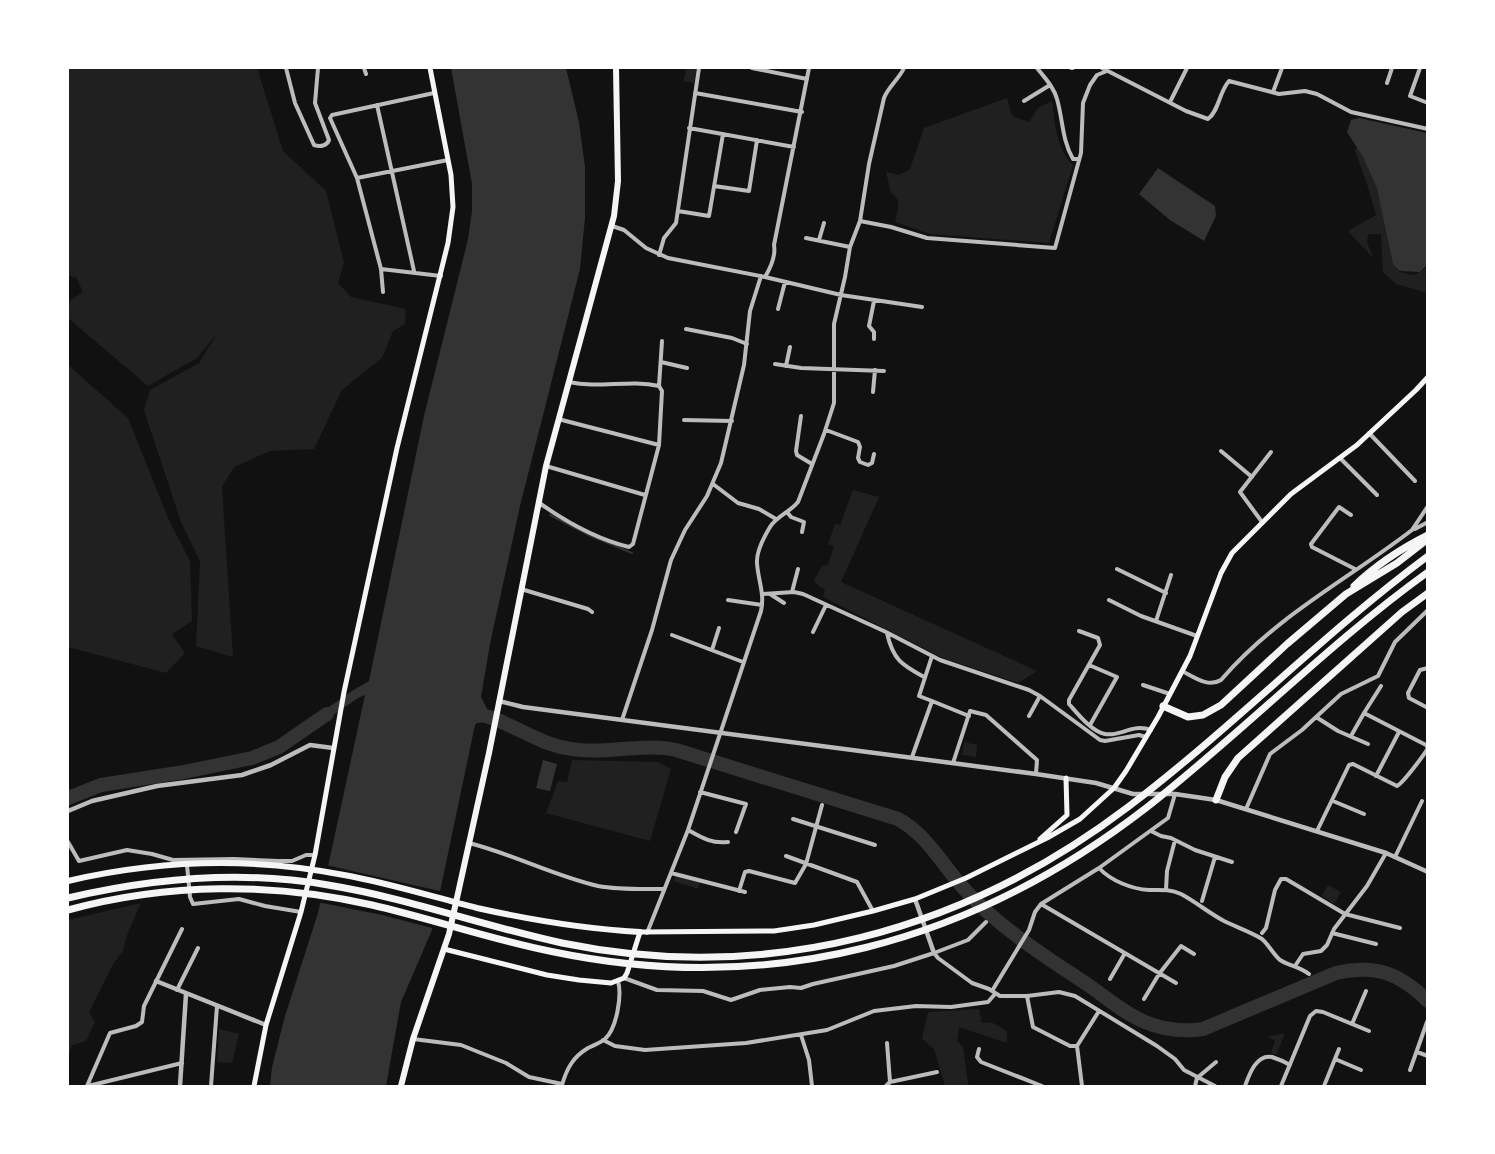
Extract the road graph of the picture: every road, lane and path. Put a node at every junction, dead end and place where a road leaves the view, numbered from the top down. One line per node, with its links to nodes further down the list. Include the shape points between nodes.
1 (285, 68): 2 (street, via 295,103 314,145 319,147 329,140 315,103)
2 (318, 68)
3 (364, 68): 17 (street)
4 (430, 68): 22 (main road)
5 (616, 68): 42 (highway, via 617,189)
6 (699, 68): 23 (street)
7 (752, 68): 18 (street)
8 (809, 68): 18 (street)
9 (904, 68): 40 (street, via 884,98)
10 (1037, 68): 20 (street)
11 (1102, 68): 16 (street)
12 (1187, 68): 25 (street)
13 (1282, 68): 21 (street)
14 (1392, 68): 19 (street)
15 (1420, 68): 26 (street, via 1410,96)
16 (1107, 71): 25 (street); 34 (street, via 1097,75 1083,103)
17 (366, 74)
18 (807, 79): 28 (street)
19 (1388, 83)
20 (1050, 85): 24 (street); 34 (street, via 1057,98 1068,151 1073,159)
21 (1274, 92): 25 (street, via 1229,81 1208,119); 30 (street, via 1305,91 1351,112)
22 (434, 93): 27 (street); 35 (main road)
23 (695, 93): 28 (street); 29 (street)
24 (1023, 101)
25 (1170, 102)
26 (1428, 103)
27 (377, 105): 36 (street); 37 (street, via 330,118)
28 (802, 112): 33 (street)
29 (689, 128): 31 (street); 39 (street)
30 (1428, 129)
31 (723, 134): 32 (street); 38 (street)
32 (757, 140): 33 (street); 38 (street, via 749,191)
33 (794, 147): 50 (street, via 773,259)
34 (1079, 159): 40 (street, via 1055,248 927,238)
35 (449, 160): 36 (street); 49 (main road, via 453,207)
36 (392, 171): 37 (street); 48 (street)
37 (357, 178): 47 (street)
38 (714, 186): 39 (street, via 709,216)
39 (678, 211): 46 (street)
40 (860, 221): 45 (street)
41 (824, 223): 44 (street)
42 (612, 226): 46 (street); 70 (highway)
43 (806, 238): 44 (street)
44 (819, 240): 45 (street)
45 (850, 246): 53 (street)
46 (659, 255): 50 (street)
47 (381, 269): 48 (street); 52 (street)
48 (414, 272): 49 (street)
49 (441, 276): 154 (main road, via 397,448)
50 (763, 277): 51 (street); 60 (street, via 750,311)
51 (785, 282): 53 (street); 56 (street)
52 (383, 292)
53 (841, 295): 54 (street); 66 (street, via 834,324)
54 (874, 301): 55 (street); 58 (street, via 869,326 874,332)
55 (922, 307)
56 (778, 309)
57 (686, 329): 60 (street)
58 (873, 339)
59 (662, 341): 62 (street)
60 (747, 344): 76 (street)
61 (790, 347): 64 (street)
62 (661, 362): 65 (street); 71 (street)
63 (775, 364): 64 (street)
64 (786, 366): 66 (street)
65 (687, 368)
66 (835, 368): 67 (street); 77 (street, via 834,403)
67 (875, 370): 68 (street); 72 (street)
68 (884, 371)
69 (1426, 381): 78 (main road)
70 (569, 382): 71 (street); 74 (highway)
71 (659, 386): 79 (street)
72 (873, 392)
73 (801, 416): 84 (street, via 797,455)
74 (558, 419): 79 (street); 85 (highway)
75 (684, 420): 76 (street)
76 (732, 421): 88 (street)
77 (826, 430): 82 (street, via 858,442 860,462 872,463); 84 (street)
78 (1369, 433): 83 (main road); 87 (street)
79 (659, 445): 89 (street)
80 (1221, 451): 86 (street)
81 (1271, 452): 86 (street)
82 (874, 454)
83 (1341, 458): 90 (street); 96 (main road, via 1307,481)
84 (812, 464): 93 (street, via 798,501)
85 (546, 466): 89 (street); 91 (highway)
86 (1252, 477): 96 (street, via 1240,492)
87 (1415, 481)
88 (713, 484): 95 (street, via 738,503); 146 (street, via 671,560)
89 (645, 495): 91 (street, via 629,547 569,524)
90 (1377, 495)
91 (538, 501): 107 (highway)
92 (1428, 506): 98 (street)
93 (787, 512): 95 (street); 99 (street, via 804,522)
94 (1351, 514): 104 (street, via 1339,507 1311,544)
95 (776, 519): 112 (street, via 757,556)
96 (1262, 522): 126 (main road, via 1226,562)
97 (1428, 522): 98 (street)
98 (1412, 530): 104 (street)
99 (802, 532)
100 (1428, 537): 140 (highway, via 1397,563 1346,594 1221,705 1203,715 1188,717)
101 (1428, 556): 198 (highway, via 1359,609 1129,806 1049,860 988,893 916,922 862,938 786,952 718,957 646,955 557,942 328,884 238,877 160,881)
102 (798, 569): 108 (street)
103 (1117, 569): 110 (street)
104 (1356, 570): 132 (street, via 1271,629 1216,683 1206,683)
105 (1428, 572): 202 (highway, via 1351,630 1178,782 1097,844 997,901 920,933 844,953 766,965 710,968 611,963 545,951 372,905 251,889 161,892)
106 (1171, 575): 110 (street)
107 (521, 589): 119 (street); 138 (highway)
108 (792, 592): 109 (street); 117 (street)
109 (770, 593): 112 (street); 115 (street)
110 (1166, 593): 120 (street)
111 (1428, 593): 163 (highway, via 1238,758)
112 (763, 594): 116 (street)
113 (728, 600): 116 (street)
114 (1109, 600): 120 (street)
115 (784, 603)
116 (762, 605): 129 (street)
117 (826, 605): 123 (street); 124 (street)
118 (1428, 610): 145 (street, via 1395,642 1378,676 1341,694)
119 (592, 612)
120 (1156, 621): 126 (street)
121 (719, 628): 127 (street)
122 (1079, 631): 130 (street, via 1100,642)
123 (813, 632)
124 (886, 633): 128 (street); 133 (street, via 896,657)
125 (672, 635): 127 (street)
126 (1198, 636): 132 (main road)
127 (712, 650): 129 (street)
128 (932, 656): 133 (street); 137 (street)
129 (743, 662): 149 (street)
130 (1089, 665): 147 (street, via 1069,700); 147 (street, via 1117,677)
131 (1428, 668): 141 (street, via 1420,670 1408,693 1409,698)
132 (1182, 671): 136 (main road)
133 (924, 677): 139 (street, via 919,696)
134 (1143, 685): 136 (street)
135 (1381, 686): 142 (street)
136 (1170, 694): 140 (main road)
137 (1040, 696): 144 (street); 152 (street, via 1100,740)
138 (499, 701): 146 (street); 179 (highway)
139 (932, 701): 143 (street); 155 (street)
140 (1164, 706): 148 (main road)
141 (1428, 708)
142 (1364, 713): 150 (street); 151 (street)
143 (969, 716): 156 (street); 157 (street, via 970,711 986,715 1037,760)
144 (1029, 716)
145 (1316, 717): 151 (street); 167 (street, via 1266,758)
146 (622, 720): 149 (street)
147 (1090, 725): 148 (street, via 1108,735 1141,726)
148 (1151, 730): 152 (main road)
149 (721, 732): 155 (street); 161 (street)
150 (1399, 732): 158 (street); 158 (street, via 1426,745 1424,756 1400,785)
151 (1351, 736): 153 (street)
152 (1147, 737): 160 (main road)
153 (1368, 744)
154 (333, 748): 168 (street, via 310,745 242,775 157,786); 183 (main road)
155 (912, 757): 156 (street)
156 (953, 763): 157 (street)
157 (1036, 774): 159 (street)
158 (1376, 776): 164 (street, via 1349,765)
159 (1066, 778): 160 (street); 181 (main road, via 1067,815)
160 (1114, 788): 162 (street, via 1141,795); 181 (main road, via 1080,819)
161 (700, 792): 172 (street); 175 (street, via 746,804)
162 (1175, 794): 163 (street); 173 (street, via 1170,815)
163 (1216, 800): 167 (street)
164 (1333, 801): 169 (street); 174 (street)
165 (1422, 801): 186 (street)
166 (822, 805): 171 (street)
167 (1246, 809): 174 (street)
168 (68, 811)
169 (1364, 814)
170 (793, 819): 171 (street)
171 (817, 826): 180 (street); 189 (street)
172 (688, 830): 178 (street, via 703,839); 192 (street)
173 (1151, 831): 176 (street); 190 (street)
174 (1317, 831): 182 (street)
175 (736, 832)
176 (1175, 840): 185 (street); 195 (street)
177 (68, 842): 187 (street, via 79,861 127,850)
178 (728, 842)
179 (469, 843): 194 (street, via 601,886); 214 (highway)
180 (875, 845)
181 (1029, 847): 199 (main road)
182 (1386, 853): 186 (street); 205 (street)
183 (315, 855): 187 (street, via 292,861); 204 (main road)
184 (786, 856): 189 (street)
185 (1215, 856): 188 (street); 200 (street)
186 (1395, 857): 191 (street)
187 (186, 860): 204 (street, via 193,904 239,899)
188 (1232, 862)
189 (806, 864): 196 (street, via 795,883 745,872); 203 (street, via 856,882)
190 (1099, 868): 195 (street, via 1128,885); 201 (street)
191 (1428, 872)
192 (670, 873): 194 (street); 196 (street)
193 (68, 880): 209 (highway, via 158,866 232,863 324,871 533,920)
194 (664, 889): 209 (street)
195 (1166, 890): 218 (street, via 1181,894 1257,936 1276,956)
196 (739, 891): 197 (street)
197 (745, 892)
198 (68, 898)
199 (915, 898): 203 (main road); 215 (street)
200 (1202, 901)
201 (1041, 904): 216 (street); 227 (street)
202 (68, 910)
203 (873, 911): 209 (main road, via 774,931)
204 (301, 912): 235 (main road)
205 (1345, 914): 207 (street); 210 (street, via 1281,879); 211 (street)
206 (986, 922): 215 (street, via 968,940)
207 (1400, 928)
208 (182, 929): 223 (street)
209 (643, 933): 221 (main road)
210 (1262, 933)
211 (1332, 933): 212 (street); 218 (street, via 1321,951 1303,954)
212 (1376, 944)
213 (198, 948): 225 (street)
214 (444, 949): 221 (main road, via 547,975 603,983); 238 (highway)
215 (934, 952): 221 (street, via 894,966 801,988 760,990 731,1000 703,991 657,990); 227 (street, via 972,983)
216 (1125, 953): 219 (street); 222 (street)
217 (1194, 954): 219 (street, via 1180,946)
218 (1294, 966): 220 (street)
219 (1159, 974): 224 (street); 230 (street)
220 (1309, 974)
221 (621, 979): 239 (street, via 618,1010)
222 (1110, 979)
223 (156, 981): 225 (street); 256 (street, via 140,1024 110,1033)
224 (1176, 983)
225 (177, 990): 228 (street)
226 (1366, 991): 234 (street)
227 (994, 992): 229 (street); 237 (street, via 988,1002 874,1011 827,1030)
228 (186, 993): 231 (street); 248 (street)
229 (1027, 996): 232 (street, via 1067,993); 241 (street, via 1033,1027)
230 (1144, 999)
231 (218, 1005): 235 (street); 258 (street)
232 (1100, 1011): 241 (street); 253 (street, via 1175,1059)
233 (1427, 1022): 244 (street)
234 (1352, 1024): 236 (street); 249 (street, via 1316,1011 1310,1016)
235 (266, 1025): 259 (main road)
236 (1369, 1031)
237 (801, 1035): 239 (street, via 645,1050 615,1046); 261 (street)
238 (413, 1039): 254 (street, via 461,1045 529,1077); 260 (highway)
239 (603, 1040): 254 (street, via 579,1053 567,1068)
240 (887, 1043): 255 (street)
241 (1077, 1046): 263 (street)
242 (979, 1049): 262 (street, via 977,1057 981,1062)
243 (1339, 1049): 246 (street)
244 (1417, 1052): 245 (street); 251 (street)
245 (1428, 1056)
246 (1335, 1059): 250 (street); 268 (street)
247 (1216, 1062): 253 (street)
248 (182, 1063): 256 (street); 257 (street)
249 (1290, 1065): 266 (street, via 1263,1058 1251,1070); 267 (street)
250 (1361, 1070)
251 (1410, 1070)
252 (937, 1072): 255 (street)
253 (1197, 1078): 264 (street); 265 (street)
254 (562, 1085)
255 (886, 1085)
256 (88, 1086)
257 (180, 1086)
258 (212, 1086)
259 (254, 1086)
260 (401, 1086)
261 (812, 1086)
262 (1042, 1086)
263 (1082, 1086)
264 (1195, 1086)
265 (1215, 1086)
266 (1245, 1086)
267 (1281, 1086)
268 (1323, 1086)

